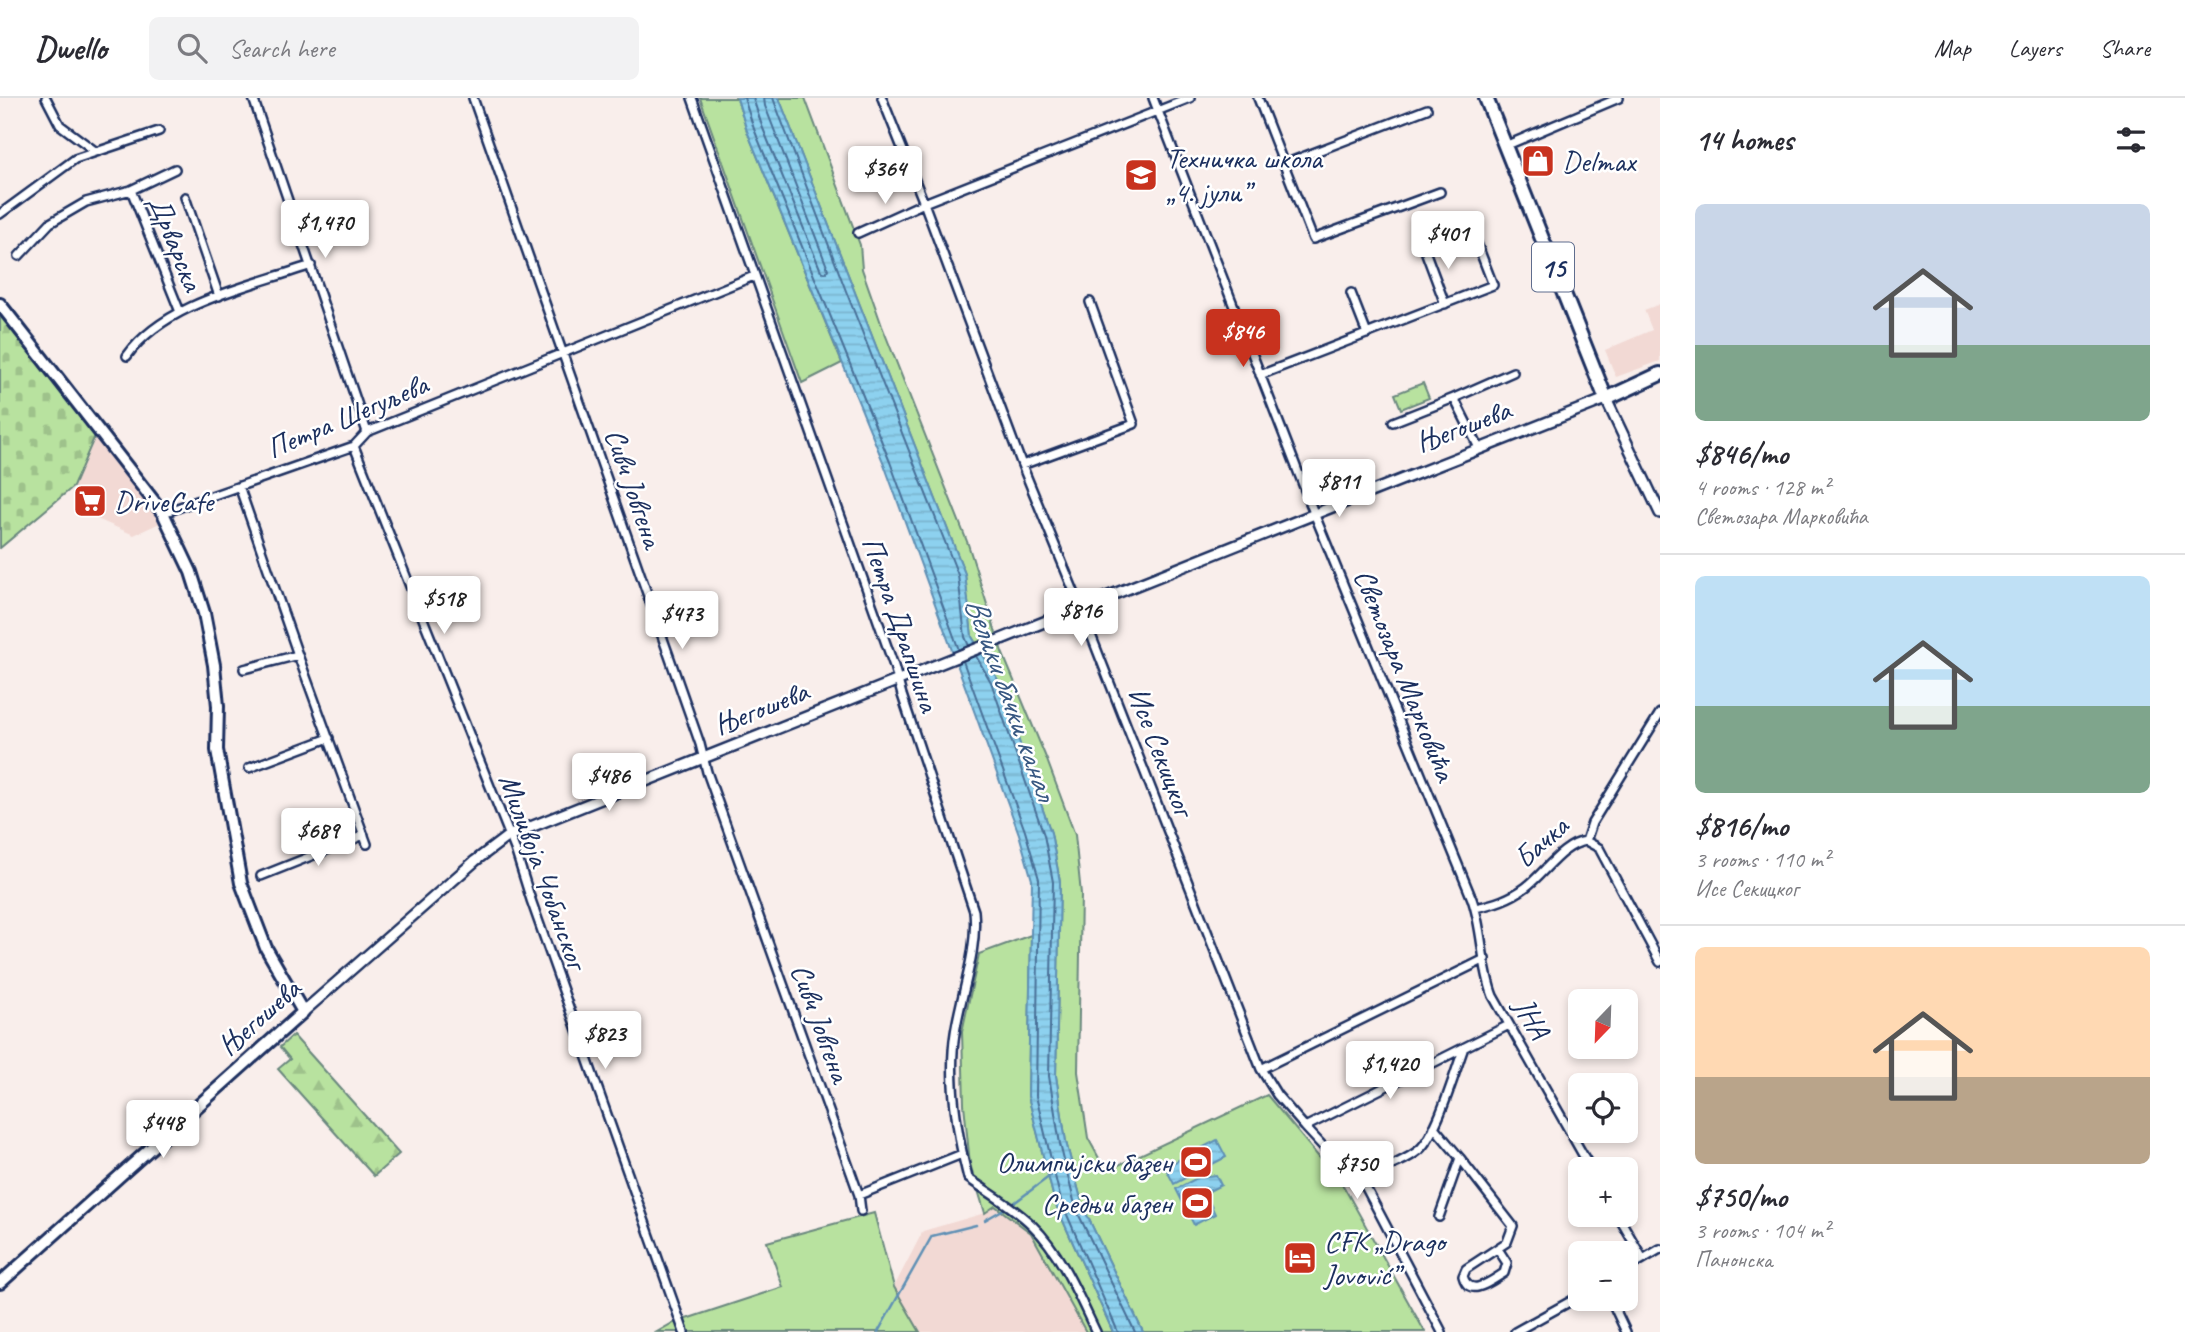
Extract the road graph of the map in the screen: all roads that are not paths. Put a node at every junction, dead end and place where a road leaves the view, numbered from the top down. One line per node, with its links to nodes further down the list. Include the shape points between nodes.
1 (46, 98): 15 (street, via 60,125)
2 (253, 98): 27 (street)
3 (473, 98): 36 (street, Сивч Јовгена)
4 (692, 98): 28 (street, Петра Драпшина)
5 (882, 98): 21 (street, Исе Секицког)
6 (1153, 98): 12 (street, Светозара Марковића)
7 (1189, 98): 12 (street)
8 (1258, 98): 16 (street)
9 (1486, 98): 14 (main road, 15)
10 (1619, 98): 14 (street)
11 (1427, 109): 16 (street)
12 (1158, 111): 21 (street); 39 (street, Светозара Марковића)
13 (159, 131): 15 (street)
14 (1506, 146): 42 (main road, 15)
15 (95, 151): 22 (street, via 75,159)
16 (1284, 164): 19 (street, via 1313,239)
17 (175, 169): 18 (street)
18 (131, 190): 26 (street, via 86,202 50,223); 34 (street, Дрварска)
19 (1440, 192)
20 (185, 197): 30 (street)
21 (924, 203): 23 (street); 47 (street, Исе Секицког)
22 (0, 214)
23 (858, 233)
24 (1473, 233): 33 (street, via 1493,285)
25 (1424, 248): 33 (street)
26 (19, 256)
27 (312, 265): 30 (street); 44 (street)
28 (754, 276): 36 (street, Петра Шегуљева); 55 (street, Петра Драпшина)
29 (1351, 293): 35 (street)
30 (219, 296): 34 (street)
31 (1090, 302): 47 (street, via 1134,424)
32 (0, 304): 49 (main road)
33 (1445, 304): 35 (street)
34 (180, 312): 37 (street)
35 (1367, 334): 39 (street)
36 (562, 354): 44 (street, Петра Шегуљева); 58 (street, Сивч Јовгена)
37 (127, 356)
38 (1513, 372): 41 (street)
39 (1260, 374): 50 (street, Светозара Марковића)
40 (1660, 374): 42 (main road, Његошева)
41 (1454, 398): 43 (street); 46 (street)
42 (1606, 399): 46 (street, Његошева); 51 (street)
43 (1394, 422)
44 (367, 432): 45 (street, Петра Шегуљева)
45 (354, 446): 48 (street, Петра Шегуљева); 61 (street, Миливоја Чобанског)
46 (1479, 448): 50 (street, Његошева)
47 (1022, 465): 52 (street, Исе Секицког)
48 (239, 486): 49 (street, Петра Шегуљева); 53 (street)
49 (163, 513): 68 (main road, via 204,612 218,706 217,750 241,883 266,948)
50 (1314, 513): 52 (street, Његошева); 65 (street, Светозара Марковића)
51 (1660, 513)
52 (1081, 609): 55 (street, Његошева); 71 (street, Исе Секицког)
53 (298, 655): 54 (street); 57 (street)
54 (244, 669)
55 (899, 681): 58 (street, Његошева); 74 (street, Петра Драпшина, via 974,911 974,935 955,1032)
56 (1660, 713): 62 (street, Бачка, via 1592,823)
57 (329, 737): 59 (street); 60 (street)
58 (704, 759): 61 (street, Његошева); 78 (street, Сивч Јовгена)
59 (249, 768)
60 (364, 835): 63 (street); 64 (street)
61 (508, 836): 68 (street, Његошева); 89 (street, Миливоја Чобанског)
62 (1586, 841): 65 (street, Бачка, via 1573,845 1517,893); 67 (street, via 1599,848)
63 (367, 844)
64 (261, 876)
65 (1475, 908): 66 (street, Светозара Марковића)
66 (1485, 959): 69 (street, ЈНА, via 1491,989); 71 (street)
67 (1660, 962)
68 (303, 1012): 86 (main road, Његошева)
69 (1509, 1025): 70 (street); 75 (street, ЈНА)
70 (1463, 1049): 72 (street); 73 (street)
71 (1261, 1069): 72 (street, Исе Секицког)
72 (1305, 1127): 77 (street, Исе Секицког)
73 (1434, 1127): 76 (street); 77 (street, via 1417,1152)
74 (962, 1154): 78 (street); 90 (street, Петра Драпшина, via 968,1178 1022,1216 1046,1241)
75 (1584, 1157)
76 (1460, 1158): 80 (street); 82 (street, via 1513,1227)
77 (1359, 1178): 91 (street)
78 (859, 1195): 79 (street, Сивч Јовгена)
79 (861, 1212)
80 (1439, 1217)
81 (1625, 1227): 84 (street)
82 (1498, 1249): 82 (street, via 1466,1269 1466,1285 1479,1287 1504,1273 1508,1265)
83 (1660, 1249): 84 (street)
84 (1643, 1259): 85 (street)
85 (1638, 1262)
86 (0, 1283)
87 (1568, 1303): 92 (street)
88 (1616, 1311): 93 (street)
89 (684, 1332)
90 (1096, 1332)
91 (1442, 1332)
92 (1515, 1332)
93 (1626, 1332)

